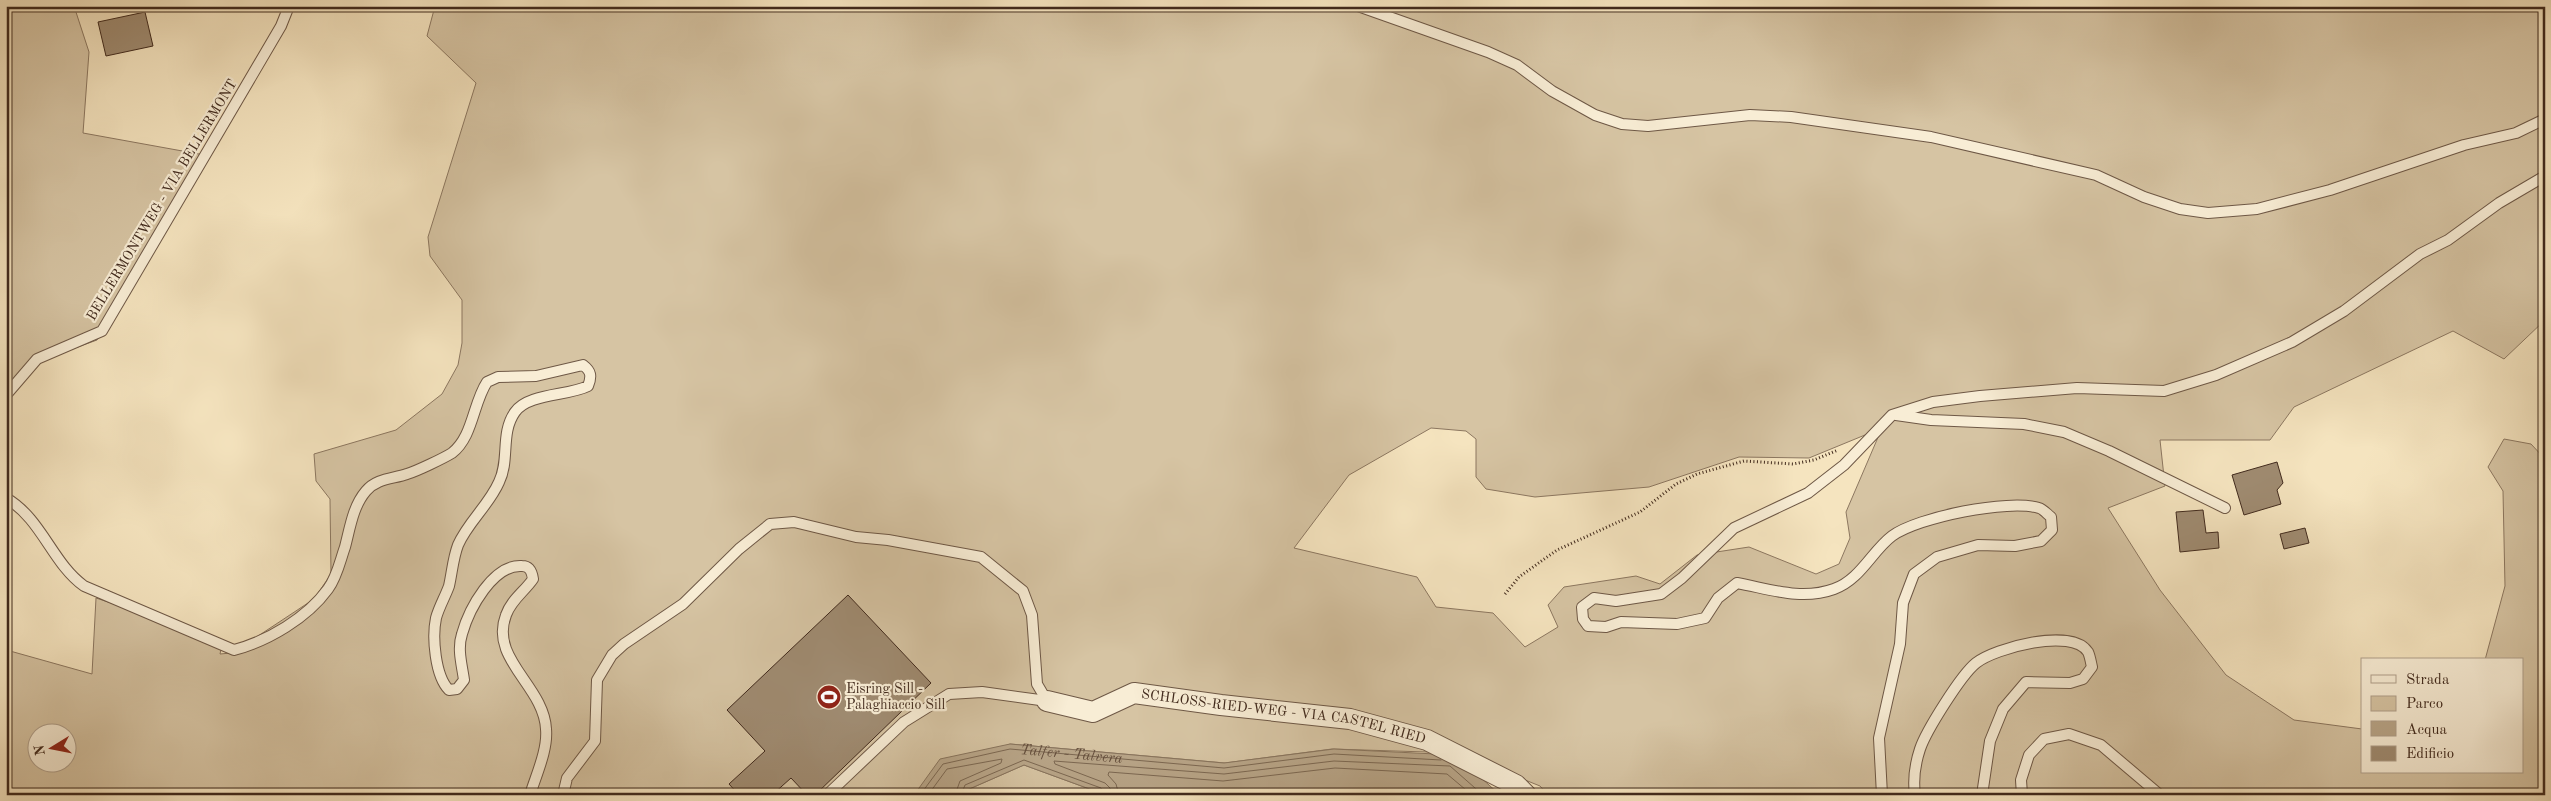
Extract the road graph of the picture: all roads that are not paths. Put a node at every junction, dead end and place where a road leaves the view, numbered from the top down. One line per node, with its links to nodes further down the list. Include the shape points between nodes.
1 (289, 6): 5 (lane, BELLERMONTWEG - VIA BELLERMONT, via 281,26 102,331 36,358)
2 (1358, 6): 3 (lane, via 1488,52 1516,65 1595,115 1622,124 1648,126 1750,116 1782,117 1931,137 2096,175 2144,198 2208,213 2257,209 2330,190 2464,145 2516,133)
3 (2545, 119)
4 (2545, 176): 6 (lane, via 2499,203 2448,240 2420,254 2336,315 2292,342 2216,375 2164,392 2077,388 1980,396 1933,402)
5 (6, 395)
6 (1892, 415): 8 (lane, via 2024,424 2064,432); 14 (lane, via 1844,465 1808,494 1734,528 1661,594 1616,601 1594,598 1582,607 1583,619 1588,626 1606,627 1621,622 1678,624 1705,618 1718,598 1737,583 1804,596 1835,589 1861,570 1892,536 1914,524 1972,510 2016,505 2041,508 2051,517 2052,530 2041,541 2015,546 1978,545 1937,557 1914,574 1903,604 1894,682 1879,738)
7 (6, 498): 10 (lane, via 26,512 62,565 84,586 234,650 249,646 280,629 318,601 336,577 358,503 367,490 375,483 407,474 451,454 466,432 487,382 498,377 536,376 583,366 589,370 591,378 588,386 578,391 537,398 515,411 506,435 500,481 458,546 436,618 436,666 442,683 449,690 458,689 464,680 459,645 462,632 490,581 504,569 526,566 532,571 533,579 506,613 501,630 508,658 532,691 546,728 546,739)
8 (2225, 508)
9 (1046, 701): 11 (lane, via 1037,684 1032,616 1022,591 981,557 856,537 794,522 776,523 760,530 683,604 612,655 597,680 595,741 567,778); 12 (lane, SCHLOSS-RIED-WEG - VIA CASTEL RIED, via 982,692 949,694 904,722); 13 (street, SCHLOSS-RIED-WEG - VIA CASTEL RIED, via 1093,712 1134,693 1350,719 1427,740 1516,785)
10 (530, 795)
11 (563, 795)
12 (827, 795)
13 (1526, 795)
14 (1882, 795)
15 (1915, 795): 16 (lane, via 1913,781 1920,748 1962,677 1978,662 2012,646 2054,640 2077,644 2088,652 2092,667 2083,679 2070,684 2026,682 2003,709 1990,741)
16 (1982, 795)
17 (2022, 795): 18 (lane, via 2021,780 2029,756 2044,739 2069,734 2100,745)
18 (2160, 795)

